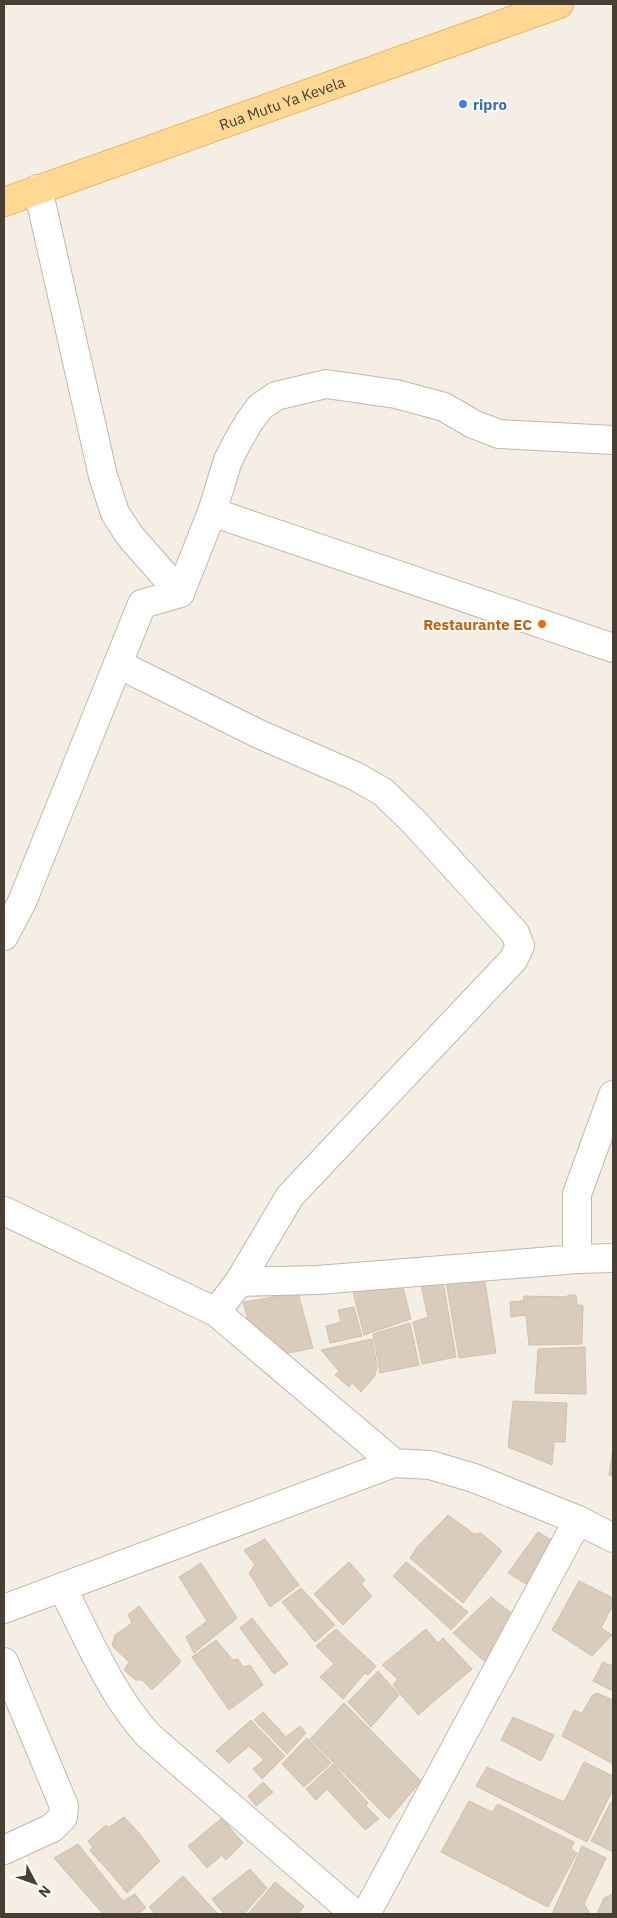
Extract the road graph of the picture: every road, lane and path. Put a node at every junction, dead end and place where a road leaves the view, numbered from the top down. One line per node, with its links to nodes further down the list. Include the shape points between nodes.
1 (559, 4): 2 (main road, Rua Mutu Ya Kevela)
2 (38, 190): 3 (main road, Rua Mutu Ya Kevela); 6 (street, via 103,476 115,513 130,536)
3 (4, 202)
4 (613, 440): 5 (street, via 499,434 444,407 396,394 326,384 276,396 260,407 228,460)
5 (212, 512): 6 (street); 7 (street)
6 (180, 593): 8 (street, via 142,604)
7 (613, 648)
8 (118, 664): 9 (street, via 22,902); 14 (street, via 383,792 515,932 520,946 513,960 290,1196)
9 (4, 936)
10 (613, 1095): 13 (street, via 577,1194)
11 (4, 1211): 15 (street)
12 (613, 1258): 13 (street)
13 (577, 1259): 14 (street, via 318,1280)
14 (239, 1282): 15 (street)
15 (216, 1312): 16 (street)
16 (394, 1463): 17 (street, via 430,1465 474,1478); 19 (street)
17 (578, 1520): 18 (street); 24 (street)
18 (613, 1538)
19 (62, 1587): 20 (street); 23 (street, via 104,1671 131,1716 148,1736)
20 (4, 1609)
21 (4, 1662): 22 (street, via 64,1806 63,1817 52,1828)
22 (4, 1850)
23 (355, 1914)
24 (366, 1914)

